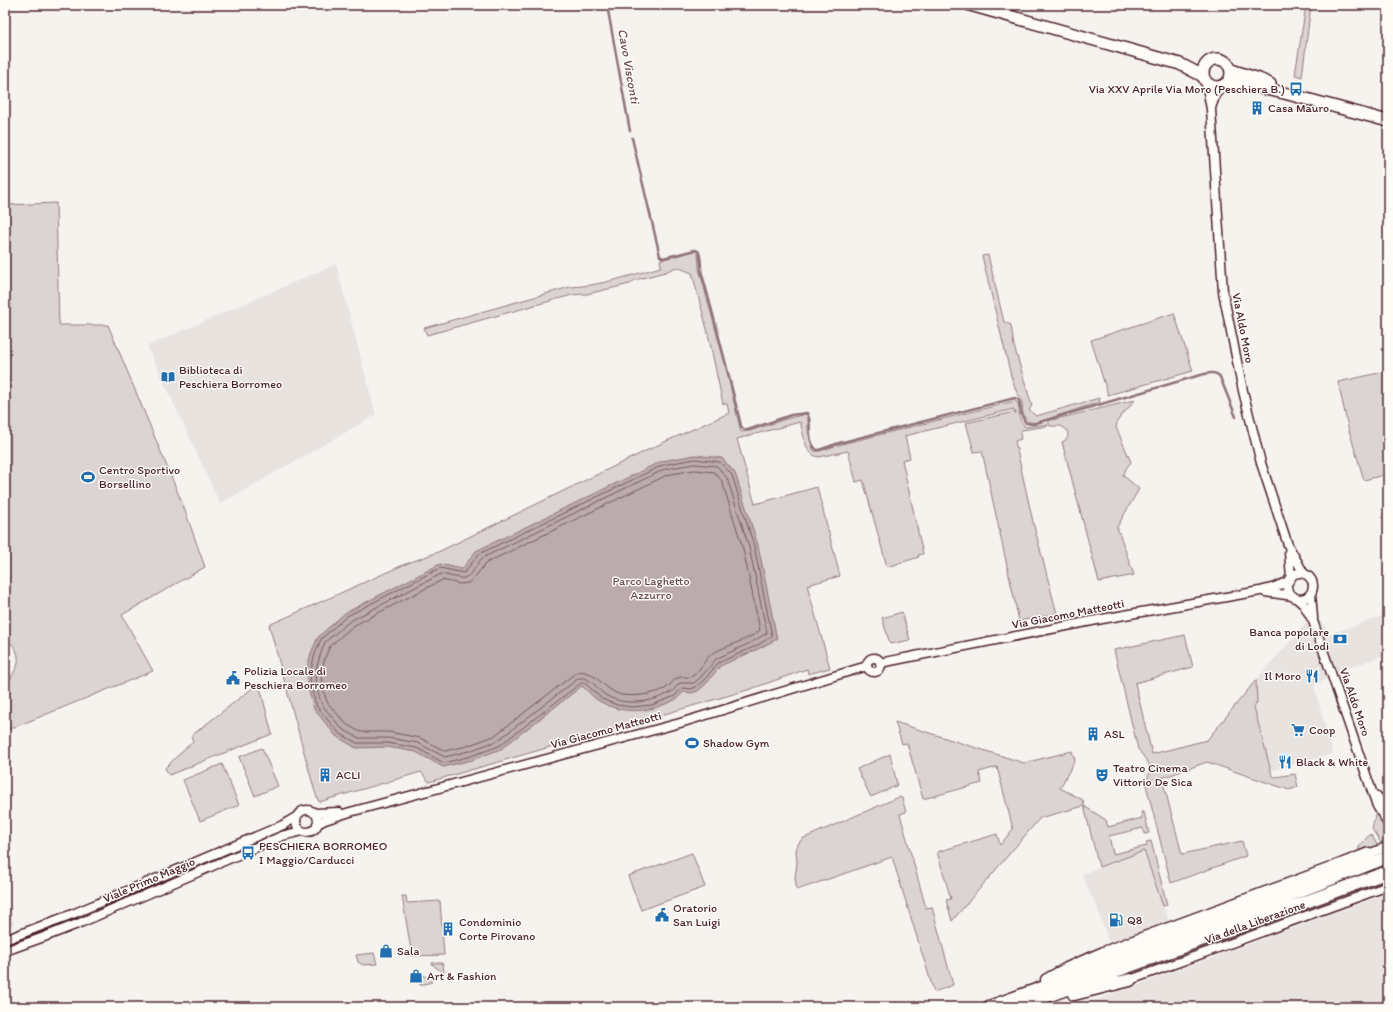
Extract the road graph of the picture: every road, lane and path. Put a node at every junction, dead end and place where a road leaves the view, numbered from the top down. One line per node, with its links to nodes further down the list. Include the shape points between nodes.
1 (970, 5): 3 (main road)
2 (1206, 63): 3 (main road); 4 (main road, via 1220,59); 5 (main road, via 1203,69)
3 (1180, 64): 5 (main road)
4 (1230, 70): 6 (main road, via 1231,75); 7 (main road, via 1259,79)
5 (1205, 79): 6 (main road, via 1214,87); 8 (street, Via Aldo Moro)
6 (1226, 84): 7 (main road, via 1245,84); 8 (street, Via Aldo Moro, via 1216,94)
7 (1288, 94): 9 (main road)
8 (1211, 109): 10 (street, Via Aldo Moro, via 1223,292 1261,463)
9 (1388, 121)
10 (1288, 545): 11 (street, Via Aldo Moro); 12 (street, Via Aldo Moro)
11 (1304, 574): 12 (street, via 1297,574); 14 (street, via 1311,580)
12 (1290, 579): 13 (street, Via Giacomo Matteotti); 15 (street, via 1288,589)
13 (1260, 591): 15 (street, Via Giacomo Matteotti); 20 (street, Via Giacomo Matteotti, via 880,663 877,658 872,658 868,660 867,666 680,722)
14 (1311, 593): 15 (street, via 1304,598); 16 (street, Via Aldo Moro)
15 (1294, 597): 16 (street, Via Aldo Moro, via 1304,605)
16 (1314, 621): 17 (street, Via Aldo Moro)
17 (1373, 791): 18 (street, Via Aldo Moro); 23 (street, Via Aldo Moro, via 1378,808)
18 (1388, 810)
19 (314, 812): 20 (street, Via Giacomo Matteotti); 21 (street, via 305,810); 22 (street)
20 (350, 812): 22 (street, Via Giacomo Matteotti)
21 (296, 817): 24 (street, via 297,825); 30 (street, Viale Primo Maggio, via 283,825 83,910)
22 (317, 824): 24 (street, via 312,830)
23 (1388, 824)
24 (302, 831): 31 (street, Viale Primo Maggio, via 282,836 73,926)
25 (1388, 846): 26 (street)
26 (1369, 854): 33 (highway, via 1104,953 1067,969)
27 (1388, 857): 33 (highway)
28 (1388, 872): 33 (highway)
29 (1388, 886): 32 (street, Via della Liberazione)
30 (5, 940)
31 (5, 951)
32 (1130, 980): 35 (highway)
33 (1017, 1002): 34 (highway)
34 (989, 1007)
35 (1035, 1007)

